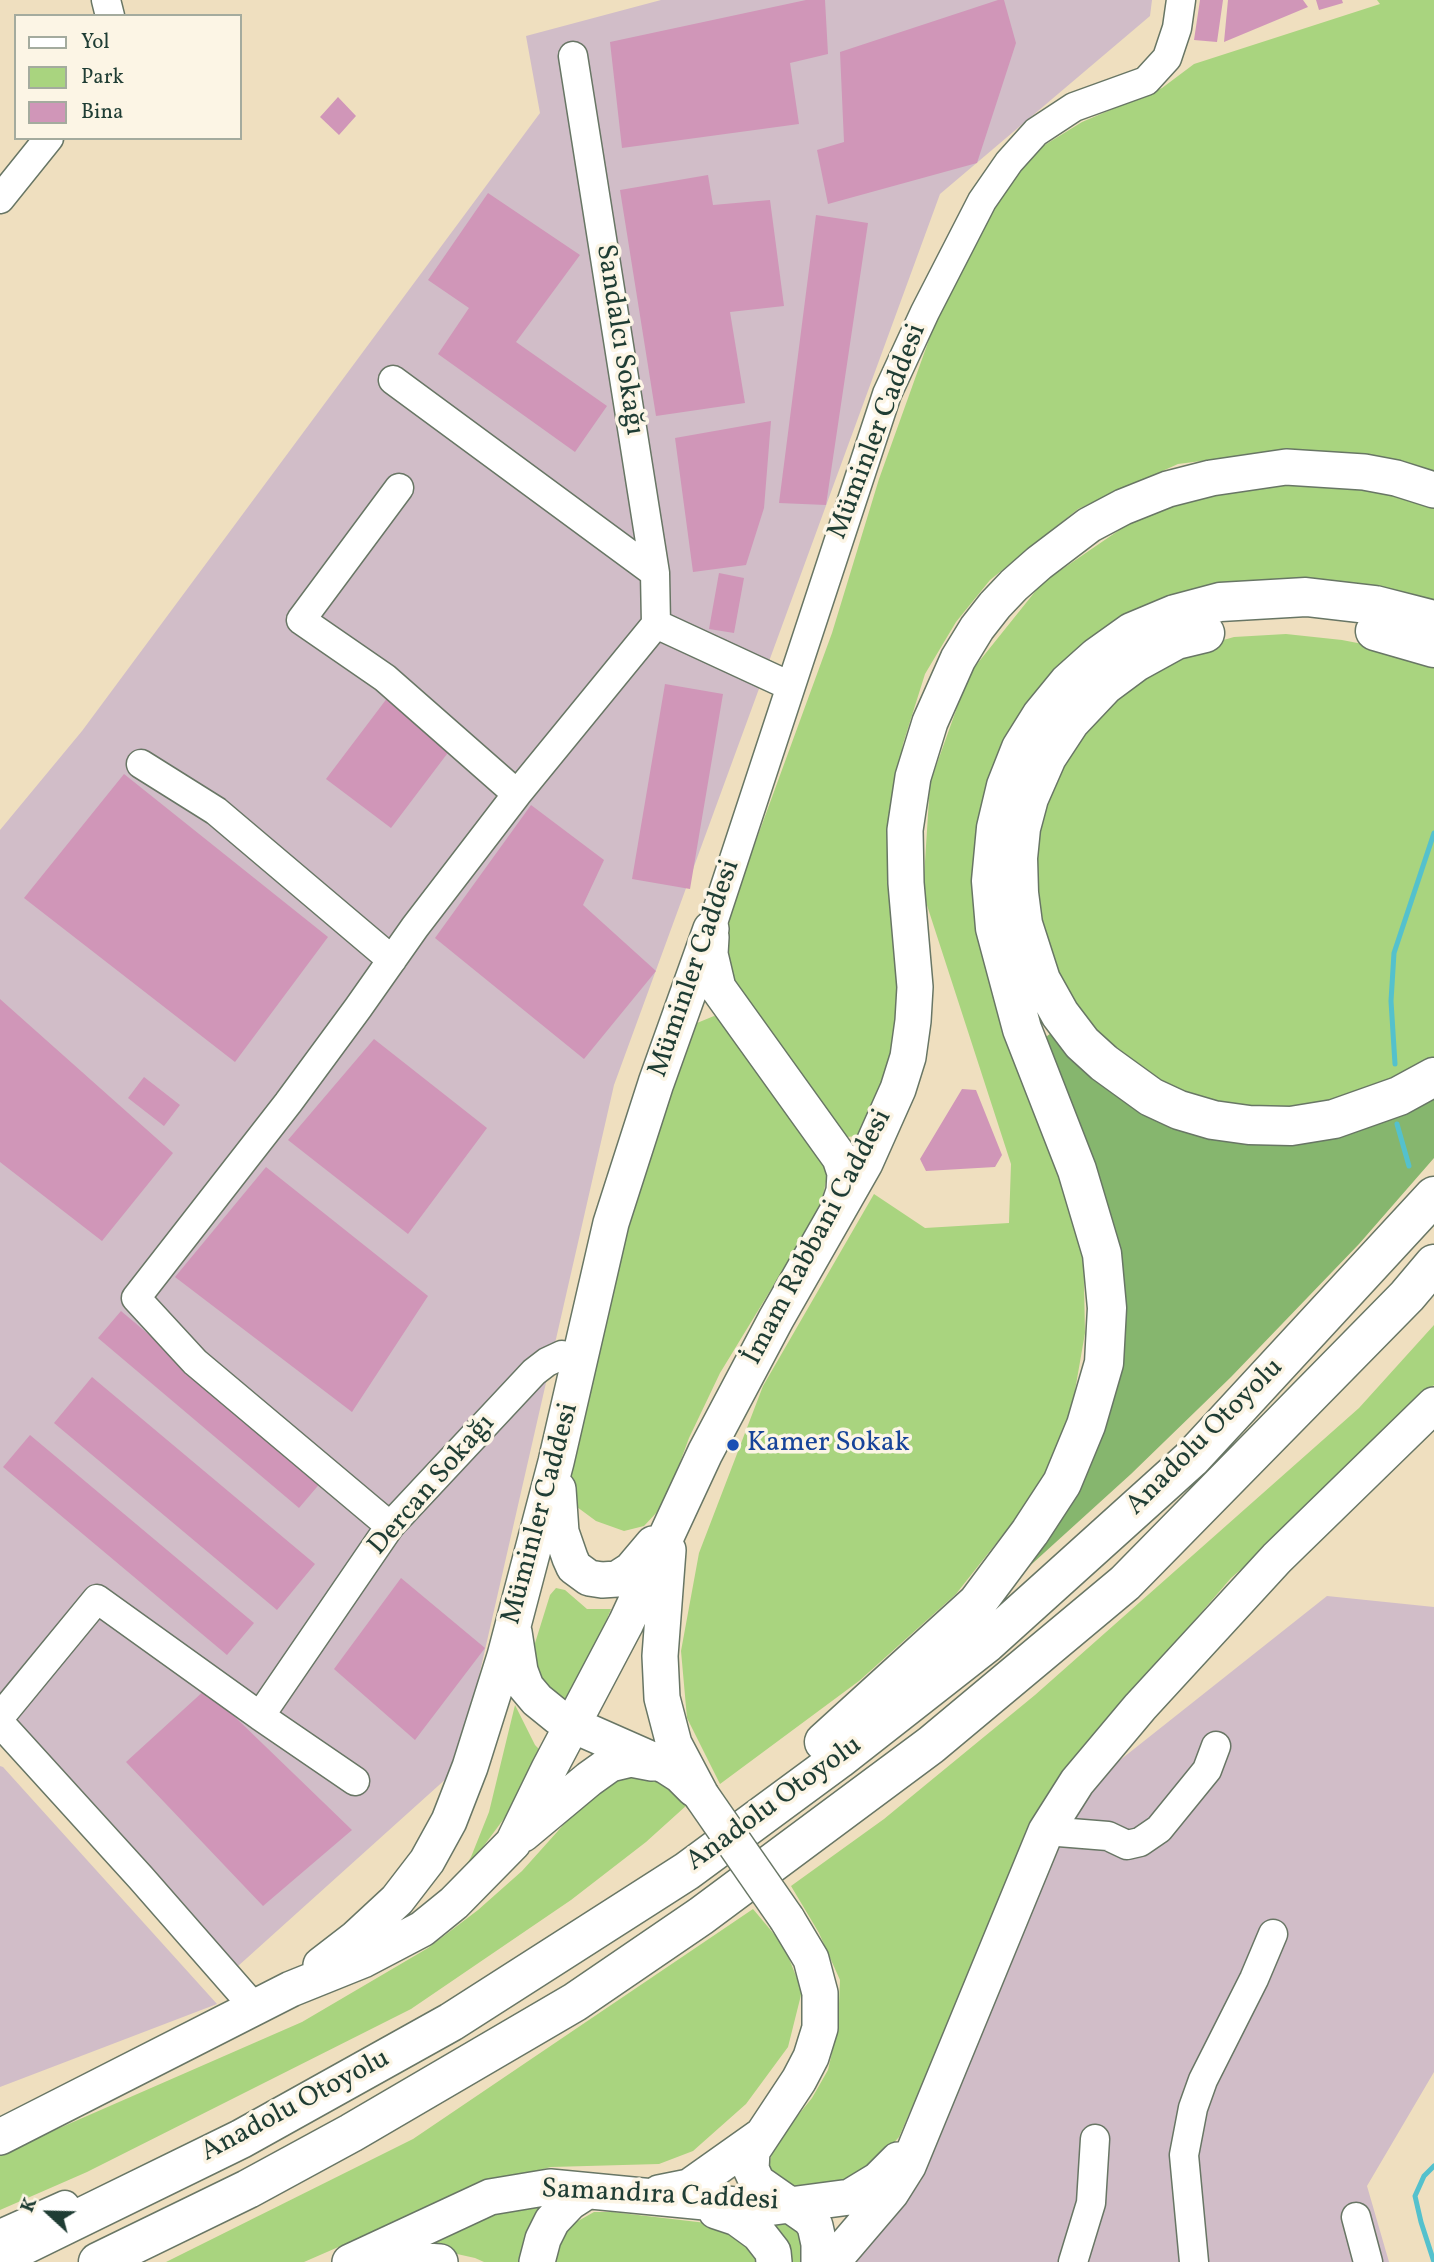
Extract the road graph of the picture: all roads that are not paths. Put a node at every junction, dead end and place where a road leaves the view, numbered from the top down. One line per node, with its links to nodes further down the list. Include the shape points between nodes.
1 (1181, 0): 12 (street, Müminler Caddesi, via 1167,58 1146,81 1074,107 1036,132 982,201 887,394)
2 (573, 56): 8 (street, Sandalcı Sokağı)
3 (47, 140): 4 (street)
4 (0, 199)
5 (393, 380): 8 (street)
6 (399, 488): 14 (street, via 300,620 385,678)
7 (1434, 491): 20 (main road, İmam Rabbani Caddesi, via 1364,472 1286,467 1168,489 1089,525 995,605 953,671 930,722 913,777 905,830 913,1021 908,1057)
8 (655, 573): 10 (street, Sandalcı Sokağı)
9 (1434, 620): 45 (highway, via 1375,605 1306,597 1220,602 1175,614 1132,632 1097,657 1068,683 1021,748 996,828 991,881 995,928 1022,1029 1077,1170 1102,1254 1107,1307 1104,1363 1086,1424 1062,1483 977,1603)
10 (656, 624): 12 (street); 14 (street)
11 (1434, 648): 19 (highway, via 1341,624 1290,622 1230,627 1176,640 1105,685 1070,722 1047,757 1029,798 1018,858 1023,924 1041,980 1082,1044 1151,1097 1213,1120 1291,1126 1334,1119 1399,1096)
12 (790, 686): 15 (street, Müminler Caddesi)
13 (141, 764): 16 (street, via 216,811)
14 (517, 794): 16 (street)
15 (711, 929): 17 (main road, via 712,970); 18 (main road, Müminler Caddesi)
16 (392, 960): 31 (street, via 136,1298 195,1362)
17 (731, 1007): 18 (main road, via 701,999 689,1006); 21 (main road)
18 (675, 1027): 26 (main road, Müminler Caddesi, via 611,1223)
19 (1434, 1077)
20 (885, 1121): 21 (main road, via 869,1145 858,1151); 23 (main road, İmam Rabbani Caddesi)
21 (828, 1142): 23 (main road, via 845,1173)
22 (1434, 1196): 45 (highway, Anadolu Otoyolu, via 1191,1459 1124,1520 987,1643)
23 (835, 1220): 30 (main road, İmam Rabbani Caddesi, via 746,1373)
24 (1434, 1264): 33 (highway, Anadolu Otoyolu)
25 (1434, 1302): 33 (highway, via 1376,1364)
26 (582, 1358): 29 (main road, Müminler Caddesi); 31 (street, Dercan Sokağı, via 562,1355 534,1372)
27 (1434, 1405): 32 (main road)
28 (1434, 1421): 32 (main road)
29 (556, 1462): 30 (main road, via 561,1532 574,1567 589,1578 617,1578 631,1570); 34 (main road, Müminler Caddesi)
30 (672, 1519): 38 (main road, İmam Rabbani Caddesi, via 626,1623); 42 (main road, via 660,1656 662,1698 674,1744)
31 (390, 1526): 35 (street, Dercan Sokağı)
32 (1277, 1558): 43 (main road, via 1140,1707 1077,1782)
33 (1125, 1583): 54 (highway, Anadolu Otoyolu, via 931,1745 701,1916 575,2002)
34 (513, 1626): 38 (main road, via 526,1686 537,1700); 47 (main road, Müminler Caddesi, via 470,1767 427,1861 397,1900)
35 (260, 1716): 36 (street, via 97,1599); 41 (street)
36 (0, 1717)
37 (0, 1723): 48 (street)
38 (573, 1725): 40 (main road); 44 (main road, İmam Rabbani Caddesi)
39 (1216, 1746): 43 (street, via 1207,1770 1158,1829 1140,1842 1127,1845 1108,1836)
40 (666, 1766): 42 (main road); 44 (main road, via 631,1759 610,1764)
41 (355, 1781)
42 (701, 1795): 50 (main road, bridge, via 787,1919 811,1959 820,1993 820,2028 811,2057)
43 (1046, 1830): 49 (main road)
44 (513, 1843): 47 (main road, İmam Rabbani Caddesi, via 454,1903 422,1928 363,1960)
45 (687, 1871): 52 (highway, Anadolu Otoyolu, via 451,2022)
46 (1273, 1934): 72 (street, via 1203,2080 1190,2120 1184,2155)
47 (291, 1989): 48 (main road)
48 (254, 2007): 51 (main road)
49 (936, 2098): 58 (main road, Samandıra Caddesi, via 898,2160 878,2180 850,2197); 70 (main road, via 908,2166 891,2193)
50 (761, 2136): 56 (main road, via 689,2187); 58 (main road, via 752,2151 751,2169 757,2182)
51 (0, 2137)
52 (241, 2138): 60 (street); 61 (highway, Anadolu Otoyolu)
53 (1095, 2139): 71 (street, via 1091,2203)
54 (248, 2189): 62 (highway, Anadolu Otoyolu); 63 (street)
55 (587, 2190): 56 (main road, Samandıra Caddesi); 64 (main road, Samandıra Caddesi, via 550,2187 490,2197); 67 (main road, via 552,2221)
56 (645, 2196): 57 (main road, Samandıra Caddesi)
57 (697, 2202): 58 (main road, Samandıra Caddesi, via 767,2208); 68 (main road, via 737,2218 760,2234 773,2252)
58 (789, 2204): 69 (main road, via 815,2226)
59 (1356, 2217): 73 (street)
60 (0, 2234)
61 (0, 2257)
62 (98, 2262)
63 (123, 2262)
64 (350, 2262)
65 (398, 2262): 66 (main road)
66 (440, 2262)
67 (537, 2262)
68 (774, 2262)
69 (819, 2262)
70 (832, 2262)
71 (1073, 2262)
72 (1194, 2262)
73 (1368, 2262)

